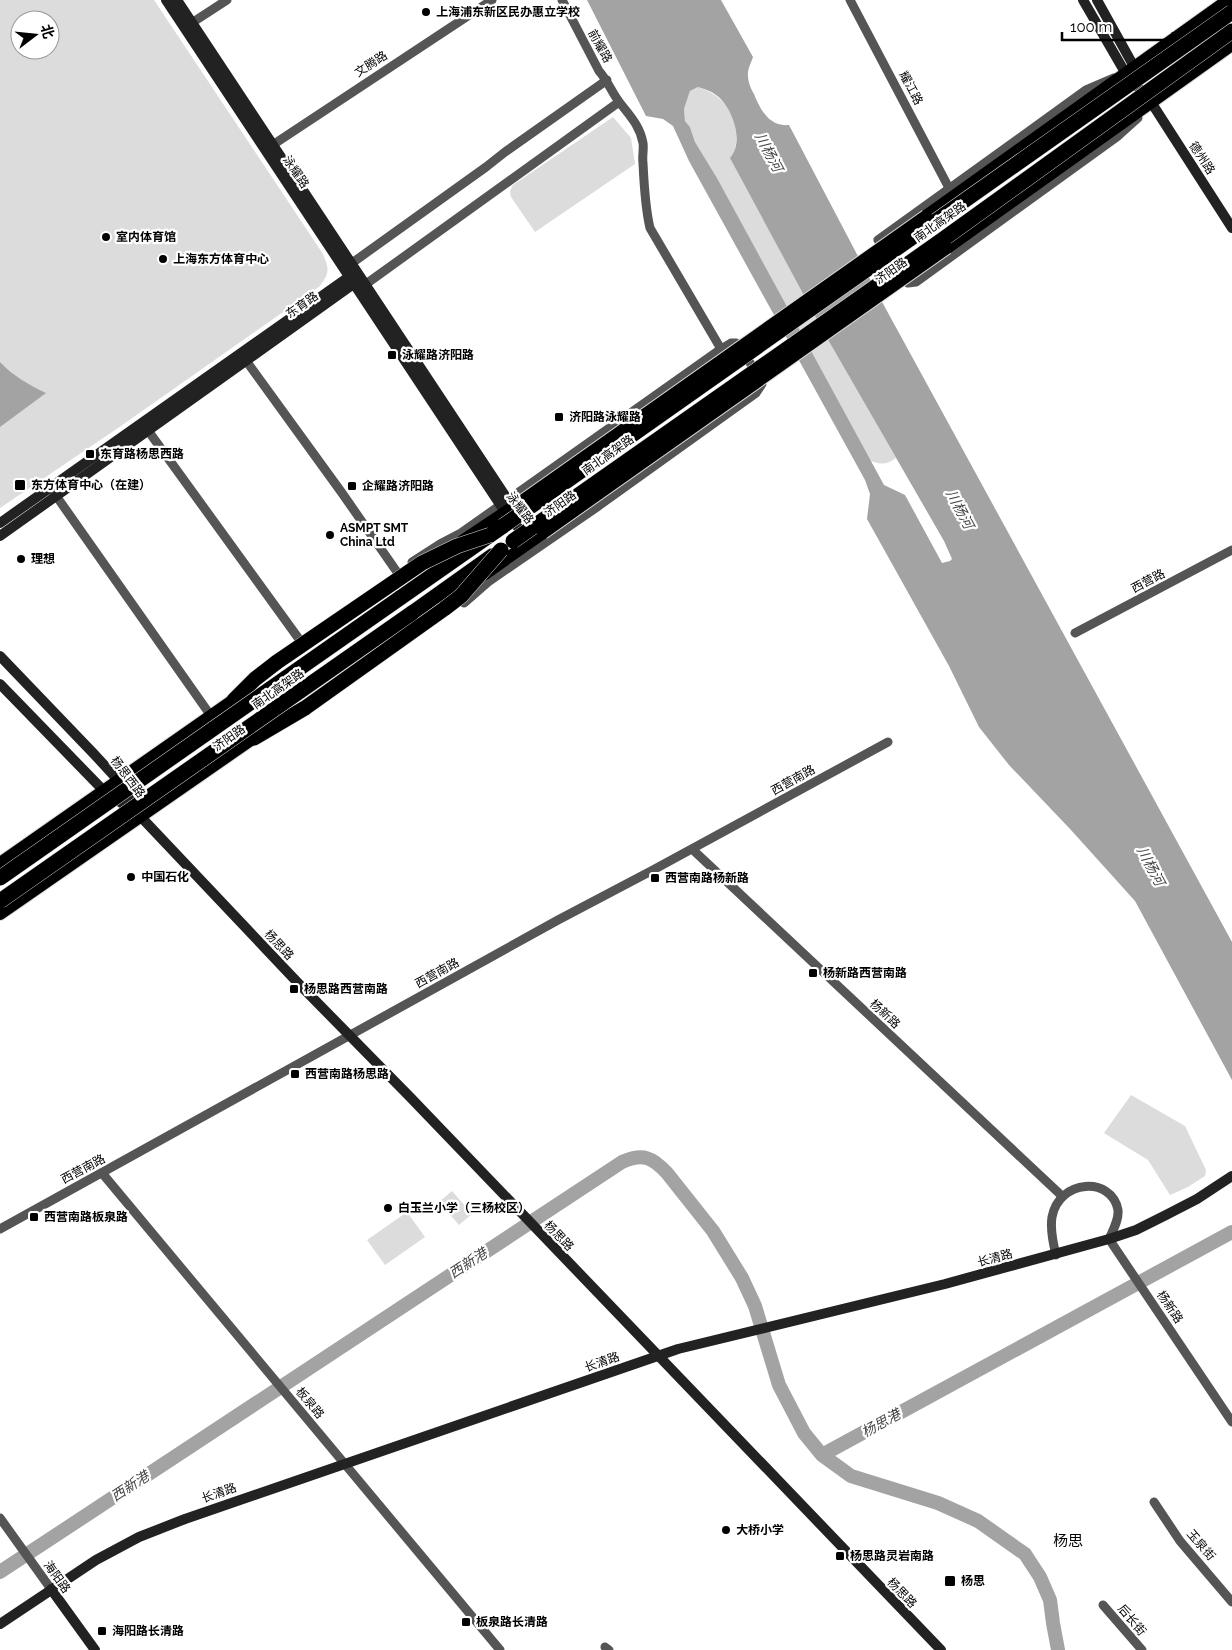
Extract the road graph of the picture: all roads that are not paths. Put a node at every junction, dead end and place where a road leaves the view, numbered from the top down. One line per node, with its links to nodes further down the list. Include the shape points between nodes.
1 (166, 0): 11 (street, 泳耀路)
2 (177, 0): 11 (street, 泳耀路)
3 (227, 0): 11 (street)
4 (492, 0): 17 (street, 文腾路)
5 (562, 0): 14 (street, 前耀路, via 599,71)
6 (850, 0): 18 (street, 耀江路)
7 (1083, 0): 13 (street, 德州路)
8 (1097, 0): 13 (street, 德州路)
9 (1228, 0): 13 (main road, 济阳路)
10 (1230, 18): 29 (highway, 南北高架路, bridge); 32 (highway, 南北高架路, bridge, via 942,240)
11 (188, 26): 17 (street, 泳耀路)
12 (1232, 44): 16 (main road, 济阳路)
13 (1131, 70): 16 (street, 德州路); 18 (street, via 1086,90); 27 (main road, 济阳路, bridge)
14 (607, 80): 15 (street, 前耀路); 20 (street)
15 (619, 102): 22 (street); 23 (street, 前耀路, via 632,117 643,144 646,212 650,228)
16 (1151, 102): 18 (street, via 1118,136 916,282 908,283 901,278 878,240); 19 (street, 德州路); 31 (main road, 济阳路, bridge)
17 (269, 147): 20 (street, 泳耀路); 21 (street, 泳耀路)
18 (949, 188)
19 (1232, 228)
20 (352, 264): 21 (street); 22 (street, 泳耀路)
21 (352, 280): 22 (street); 24 (street, 东育路); 27 (street, 泳耀路)
22 (366, 284): 27 (street, 泳耀路)
23 (721, 349): 27 (street); 41 (street, via 731,343 739,346 760,378 762,384 756,394 488,582 450,614 309,713)
24 (243, 356): 25 (street, 东育路); 34 (street)
25 (145, 426): 26 (street, 东育路); 36 (street)
26 (53, 492): 28 (street, 东育路); 30 (street, 东育路); 40 (street)
27 (510, 504): 31 (street, 泳耀路); 34 (street); 39 (main road, 济阳路)
28 (0, 523)
29 (490, 535): 39 (highway, bridge, via 422,563 277,662); 48 (highway, 南北高架路, bridge)
30 (0, 536)
31 (530, 542): 41 (main road, 济阳路)
32 (501, 550): 41 (highway, bridge, via 444,609 305,708); 49 (highway, 南北高架路, bridge)
33 (1232, 550): 35 (street, 西营路)
34 (396, 572): 36 (street)
35 (1075, 633)
36 (299, 639): 39 (street, via 253,674)
37 (0, 656): 43 (street, 杨思西路)
38 (0, 684): 44 (street, 杨思西路)
39 (234, 700): 40 (main road, 济阳路)
40 (211, 716): 43 (main road, 济阳路)
41 (254, 738): 45 (main road, 济阳路)
42 (888, 742): 46 (street, 西营南路)
43 (118, 780): 44 (main road, 济阳路); 45 (street, 杨思西路)
44 (103, 790): 45 (street, 杨思西路); 47 (main road, 济阳路)
45 (141, 817): 50 (main road, 济阳路); 51 (street, 杨思路)
46 (692, 849): 51 (street, 西营南路); 54 (street, 杨新路)
47 (0, 863)
48 (0, 878)
49 (0, 901)
50 (0, 914)
51 (349, 1036): 52 (street, 西营南路); 58 (street, 杨思路)
52 (102, 1173): 55 (street, 西营南路); 60 (street, 板泉路)
53 (1232, 1176): 56 (street, 长清路, via 1136,1230)
54 (1062, 1196): 56 (street, via 1084,1186 1106,1192 1118,1210); 57 (street, via 1052,1218)
55 (0, 1229)
56 (1109, 1239): 57 (street, 长清路); 59 (street, 杨新路)
57 (1056, 1255): 58 (street, 长清路)
58 (657, 1356): 60 (street, 长清路); 67 (street, 杨思路)
59 (1232, 1422)
60 (344, 1464): 63 (street, 长清路, via 162,1527 117,1548); 69 (street, 板泉路)
61 (1154, 1502): 64 (street, 玉泉街, via 1180,1541)
62 (0, 1518): 63 (street, 海阳路)
63 (51, 1589): 66 (street, 长清路); 68 (street, 海阳路)
64 (1232, 1602)
65 (1103, 1605): 70 (street, 后长街)
66 (0, 1624)
67 (938, 1649)
68 (95, 1650)
69 (500, 1650)
70 (1142, 1650)

